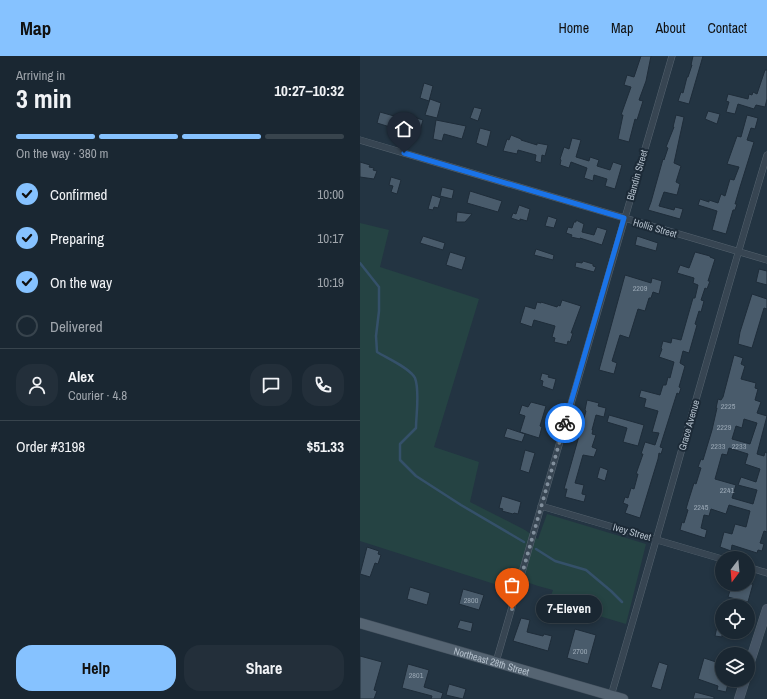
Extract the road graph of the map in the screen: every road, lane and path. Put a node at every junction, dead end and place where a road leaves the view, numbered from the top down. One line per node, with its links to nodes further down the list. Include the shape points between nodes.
1 (672, 56): 4 (street, Blandin Street)
2 (360, 140): 4 (street, Hollis Street)
3 (767, 155): 5 (street, Grace Avenue)
4 (624, 218): 5 (street, Hollis Street); 7 (street, Blandin Street)
5 (738, 252): 6 (street, Hollis Street); 8 (street, Grace Avenue)
6 (767, 260)
7 (541, 506): 8 (street, Ivey Street); 15 (street, Blandin Street)
8 (657, 540): 9 (street, Ivey Street); 17 (street, Grace Avenue)
9 (715, 557)
10 (755, 569): 11 (street)
11 (767, 573)
12 (767, 609): 14 (main road)
13 (360, 623): 15 (main road, Northeast 28th Street)
14 (755, 647)
15 (496, 662): 17 (main road, Northeast 28th Street)
16 (742, 687): 19 (main road)
17 (611, 696): 18 (main road, Northeast 28th Street)
18 (623, 699)
19 (739, 699)

